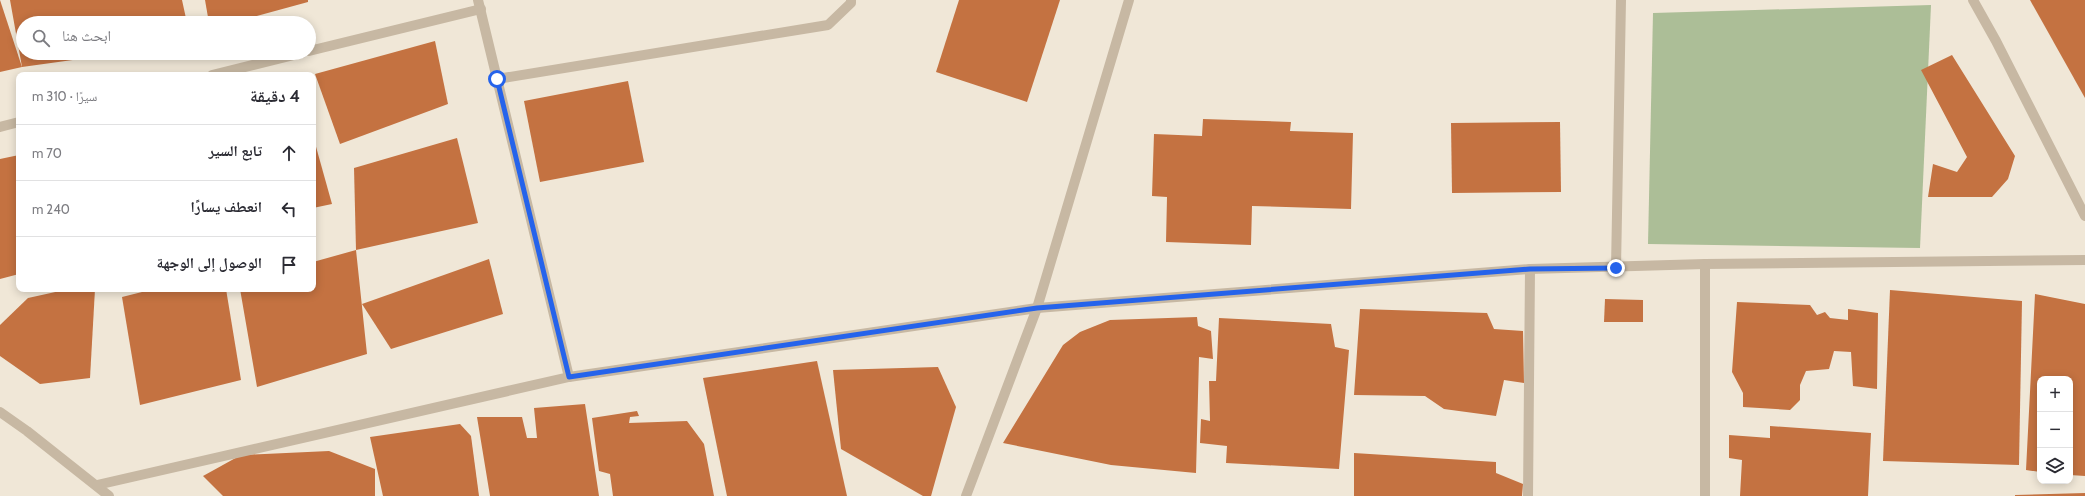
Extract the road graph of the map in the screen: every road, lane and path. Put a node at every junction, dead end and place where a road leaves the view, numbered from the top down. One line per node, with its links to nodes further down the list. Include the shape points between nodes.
1 (851, 0): 9 (street, via 852,3 828,25)
2 (1129, 0): 17 (street)
3 (1621, 0): 15 (street)
4 (1973, 0): 12 (street)
5 (479, 5): 6 (street); 9 (street)
6 (316, 49)
7 (273, 60): 8 (street)
8 (224, 72)
9 (497, 79): 18 (street)
10 (16, 123): 11 (street)
11 (0, 127)
12 (2085, 216)
13 (2085, 260): 14 (street)
14 (1705, 264): 15 (street); 24 (street)
15 (1616, 268): 16 (street)
16 (1530, 269): 17 (street); 23 (street)
17 (1037, 308): 18 (street); 22 (street)
18 (569, 377): 20 (street)
19 (0, 412): 20 (street)
20 (97, 485): 21 (street)
21 (109, 496)
22 (966, 496)
23 (1528, 496)
24 (1705, 496)

